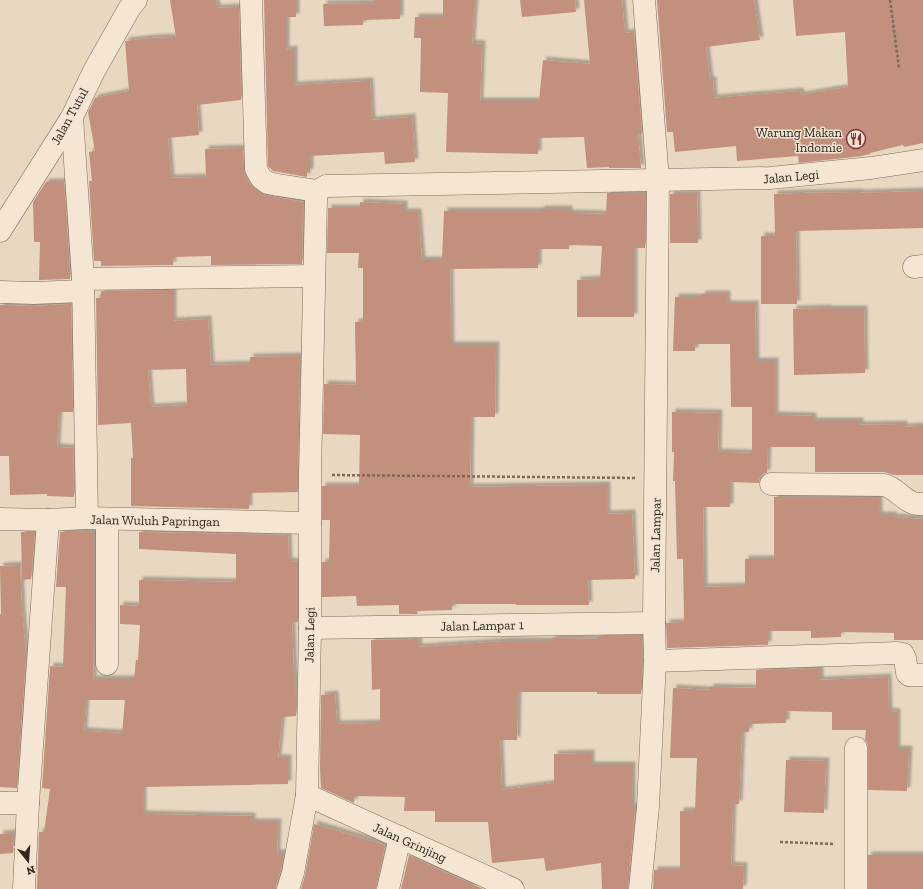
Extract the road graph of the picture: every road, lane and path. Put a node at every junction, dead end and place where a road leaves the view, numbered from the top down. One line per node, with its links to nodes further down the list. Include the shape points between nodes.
1 (136, 0): 6 (street, Jalan Tutul, via 94,71)
2 (251, 0): 9 (street, via 256,169 261,178 268,183)
3 (644, 0): 8 (street, Jalan Lampar)
4 (890, 0): 5 (path)
5 (899, 68)
6 (72, 117): 10 (street, Jalan Tutul); 12 (street)
7 (923, 160): 8 (street, Jalan Legi, via 770,178)
8 (658, 180): 9 (street, Jalan Legi, via 326,186); 15 (street, Jalan Lampar)
9 (317, 191): 11 (street, Jalan Legi)
10 (0, 231)
11 (314, 276): 12 (street); 14 (street, Jalan Legi)
12 (83, 285): 13 (street, via 34,292); 19 (street)
13 (0, 292)
14 (310, 475): 15 (path); 21 (street, Jalan Legi)
15 (656, 478): 22 (street, Jalan Lampar)
16 (771, 484): 17 (street, via 889,486 913,503)
17 (923, 504)
18 (0, 519): 20 (street, Jalan Wuluh Papringan)
19 (97, 519): 20 (street, Jalan Wuluh Papringan); 21 (street, Jalan Wuluh Papringan); 25 (street)
20 (48, 520): 29 (street)
21 (310, 523): 23 (street, Jalan Legi)
22 (654, 623): 23 (street, Jalan Lampar 1); 24 (street, Jalan Lampar)
23 (310, 628): 28 (street, Jalan Legi)
24 (655, 661): 26 (street, via 898,653 903,654 905,658 909,675); 38 (street, Jalan Lampar, via 648,807)
25 (107, 664)
26 (923, 675)
27 (856, 748): 33 (street)
28 (307, 795): 31 (street, Jalan Grinjing); 35 (street, Jalan Legi)
29 (28, 803): 30 (street); 34 (street)
30 (0, 804)
31 (400, 837): 36 (street); 37 (street, Jalan Grinjing)
32 (780, 842): 33 (path)
33 (855, 845): 39 (street)
34 (24, 889)
35 (288, 889)
36 (388, 889)
37 (513, 889)
38 (640, 889)
39 (856, 889)

